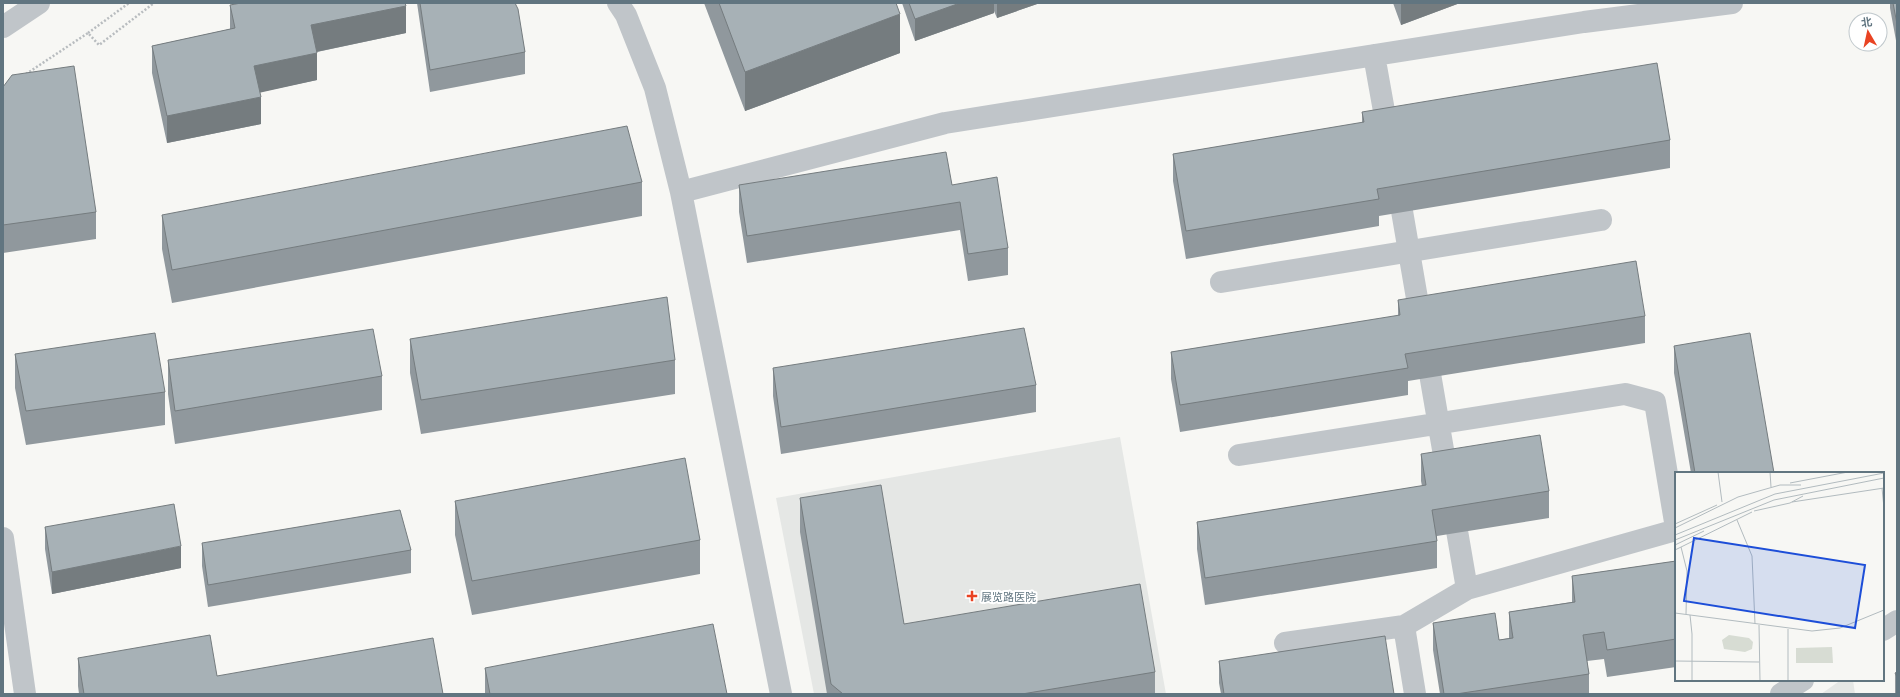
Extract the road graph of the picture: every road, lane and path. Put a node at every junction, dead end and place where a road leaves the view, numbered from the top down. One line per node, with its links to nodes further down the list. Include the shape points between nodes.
1 (39, 3): 6 (street)
2 (129, 3): 7 (path)
3 (154, 3): 7 (path, via 99,45)
4 (618, 3): 10 (street, via 626,15 655,88)
5 (1732, 3): 8 (street, via 1584,22)
6 (3, 27)
7 (88, 33): 9 (path)
8 (1374, 55): 10 (street, via 945,123); 12 (street)
9 (23, 76)
10 (681, 192): 26 (street)
11 (1601, 220): 12 (street)
12 (1409, 252): 13 (street); 14 (street)
13 (1221, 282)
14 (1439, 423): 15 (street); 16 (street, via 1625,394 1655,402); 19 (street)
15 (1239, 455)
16 (1675, 523)
17 (1675, 529): 19 (street)
18 (3, 538): 25 (street)
19 (1467, 589): 21 (street)
20 (1897, 621): 22 (street)
21 (1404, 626): 23 (street); 27 (street)
22 (1884, 629)
23 (1285, 643)
24 (1801, 681): 28 (street)
25 (25, 694)
26 (782, 694)
27 (1415, 694)
28 (1780, 694)

